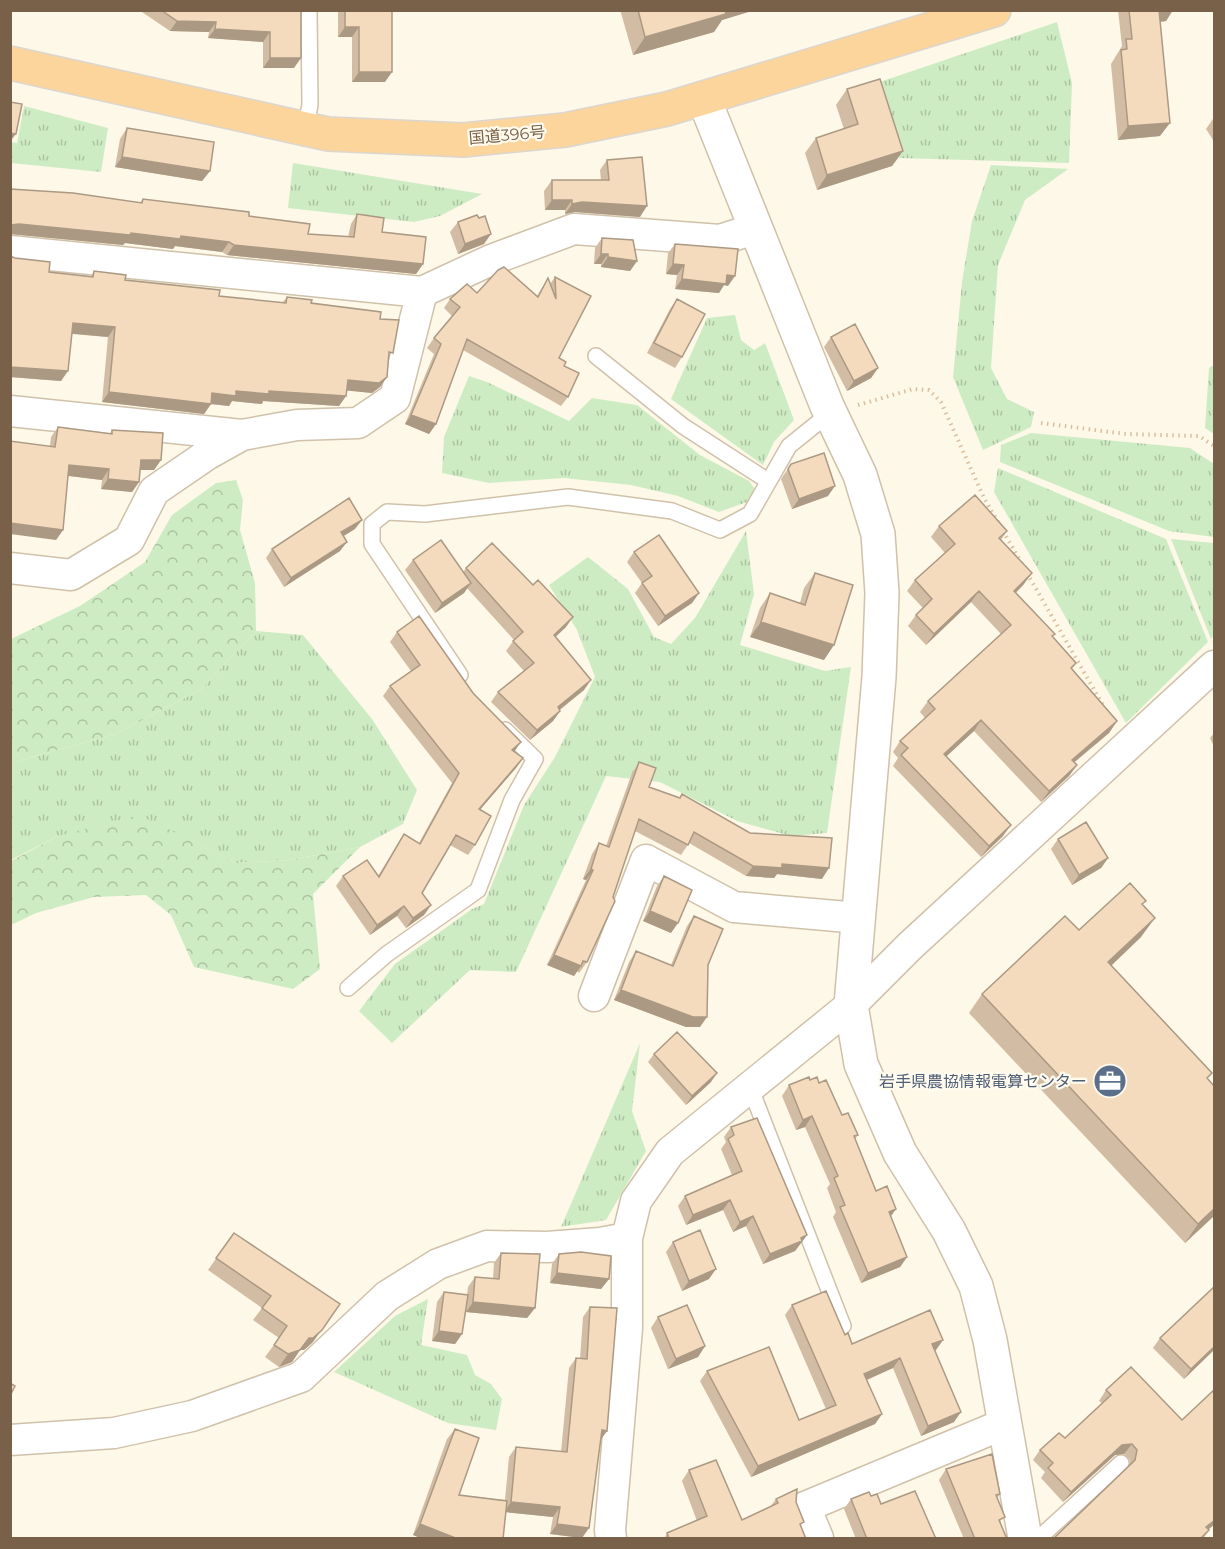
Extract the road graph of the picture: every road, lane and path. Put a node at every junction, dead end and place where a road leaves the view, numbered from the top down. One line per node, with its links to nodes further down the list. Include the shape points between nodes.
1 (309, 10): 5 (lane, via 310,105)
2 (994, 10): 4 (highway, 国道396号)
3 (10, 63): 5 (highway, 国道396号)
4 (704, 99): 5 (highway, 国道396号, via 565,130 463,140 328,134); 6 (street)
5 (305, 129)
6 (754, 229): 8 (street, via 720,240 574,229 491,260); 11 (street)
7 (10, 251): 8 (street)
8 (422, 292): 13 (street, via 395,398 358,423 297,425)
9 (596, 356): 15 (lane, via 683,426)
10 (10, 411): 13 (street)
11 (830, 413): 15 (lane, via 789,446); 20 (path, via 913,389 929,390 941,402 984,498); 21 (street, via 860,475 878,534 882,593)
12 (1041, 423): 14 (path, via 1126,434 1199,436)
13 (242, 435): 16 (street, via 154,491 129,540 71,575)
14 (1215, 446)
15 (768, 481): 18 (lane, via 750,514 720,530 672,511 568,497 425,514 387,512 372,525 372,544)
16 (10, 568)
17 (1215, 666): 20 (street)
18 (468, 687)
19 (496, 721): 22 (lane, via 535,759 512,800 478,890 387,954)
20 (1126, 747): 24 (street)
21 (859, 918): 23 (street, via 734,907 646,860); 24 (street)
22 (348, 988)
23 (594, 996)
24 (851, 1005): 25 (street); 28 (street, via 861,1064 882,1113 900,1153 949,1231 976,1286)
25 (750, 1087): 26 (street, via 670,1152 636,1201); 27 (lane)
26 (627, 1238): 29 (street, via 558,1246 487,1246 438,1264 387,1296 301,1377 192,1416 114,1434); 31 (street, via 627,1328)
27 (843, 1326)
28 (1004, 1424): 32 (street, via 805,1507); 33 (street)
29 (10, 1440)
30 (1121, 1463): 34 (lane)
31 (611, 1539)
32 (818, 1539)
33 (1025, 1539)
34 (1039, 1539)

